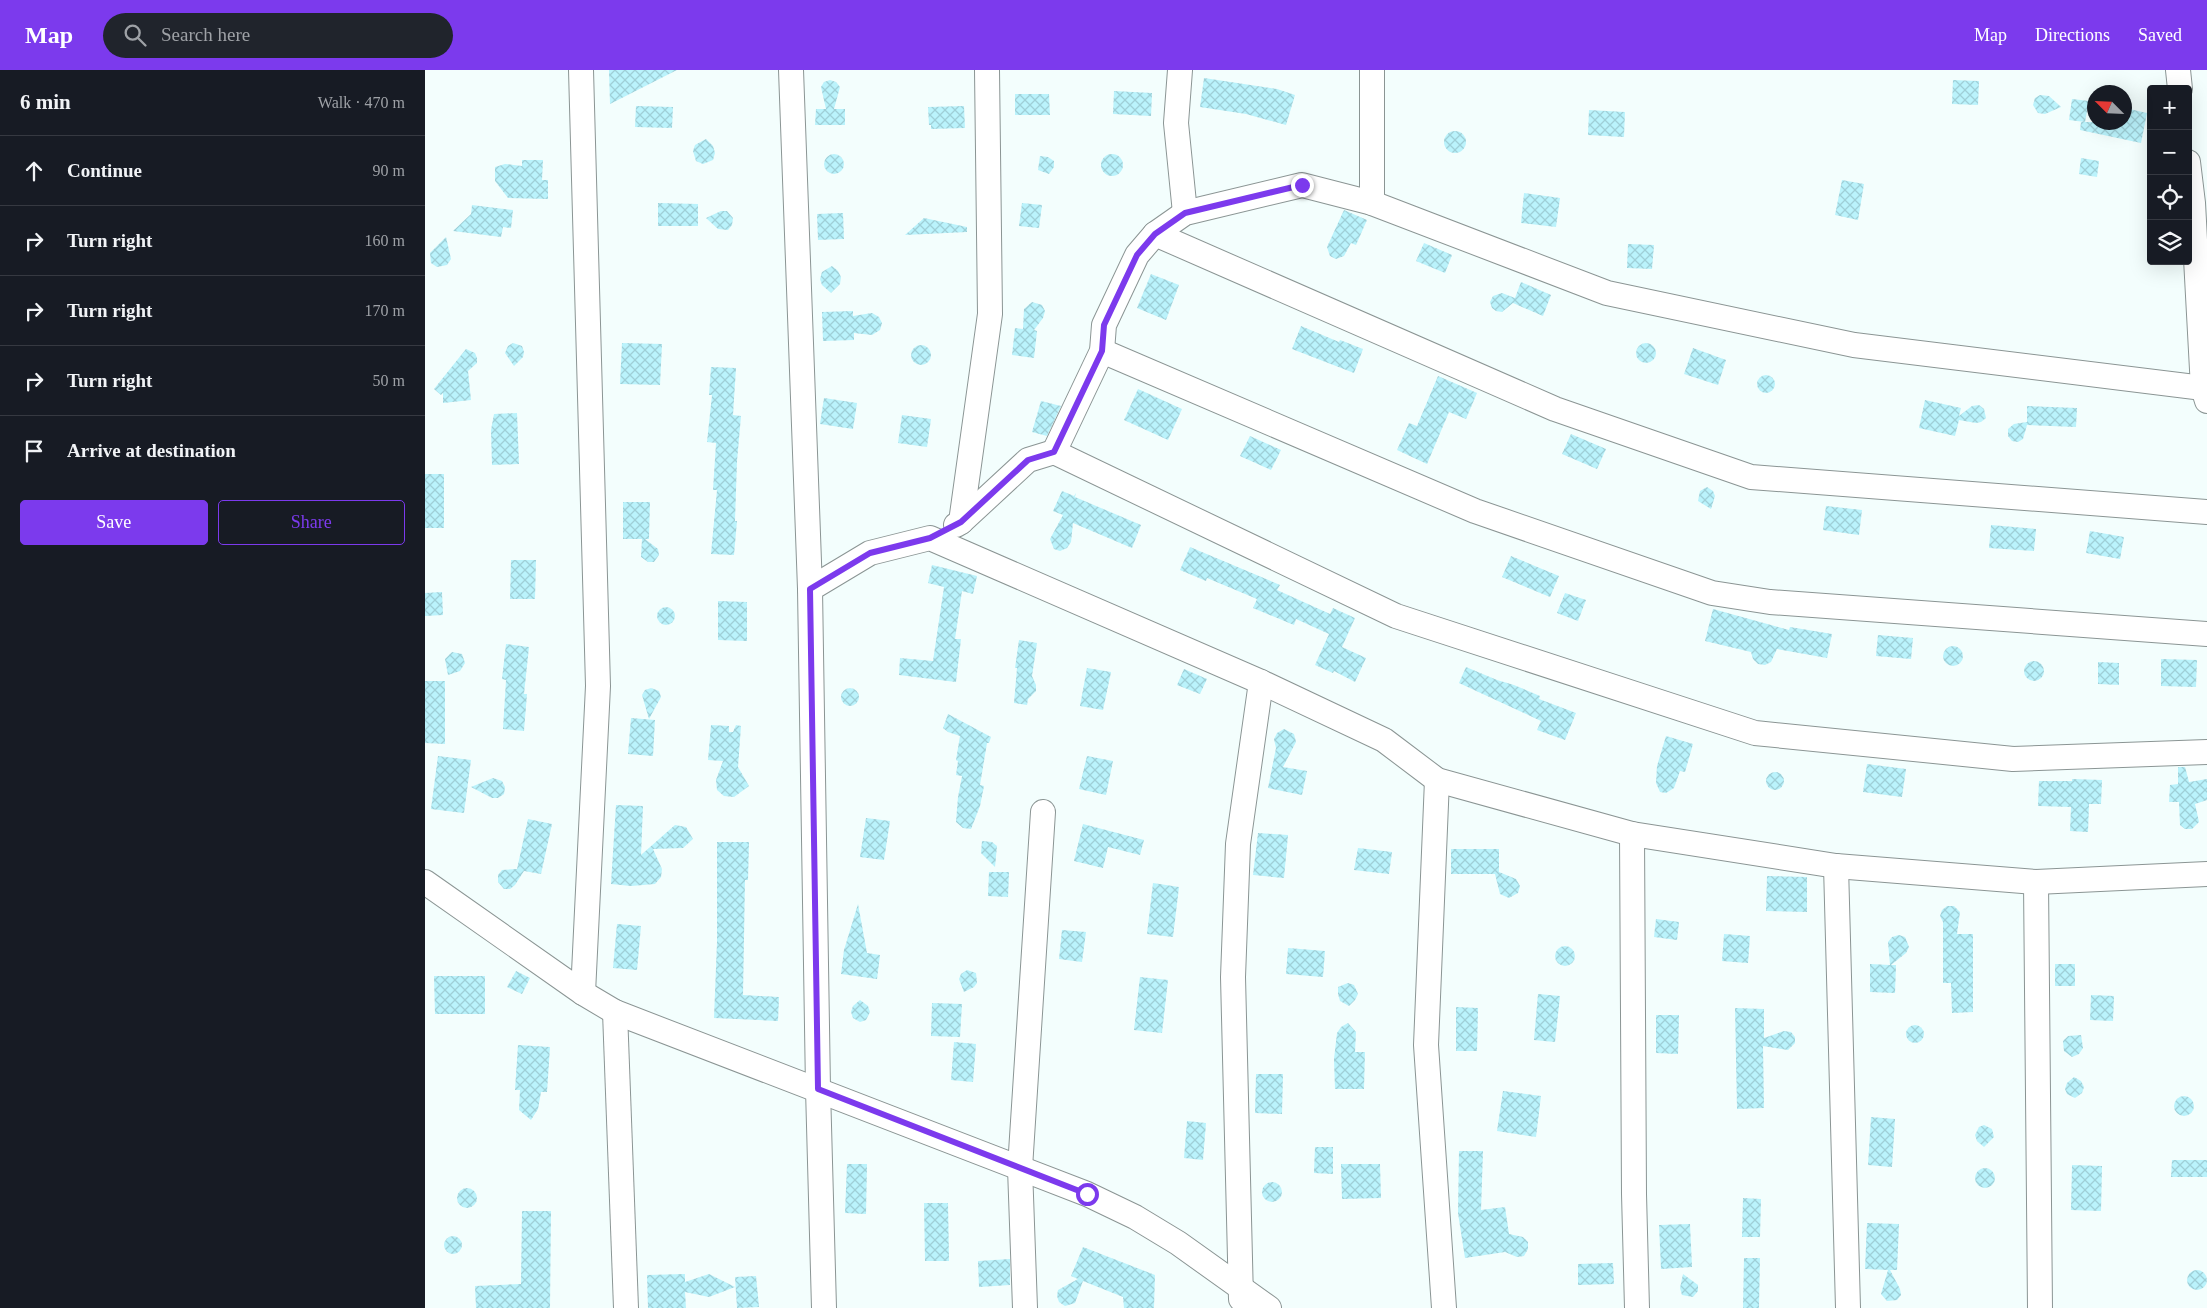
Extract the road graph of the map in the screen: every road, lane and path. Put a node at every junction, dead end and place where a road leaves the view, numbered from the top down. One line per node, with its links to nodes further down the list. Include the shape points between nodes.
1 (581, 70): 29 (street, via 598,686)
2 (791, 70): 18 (street)
3 (987, 70): 16 (street, via 990,314)
4 (1180, 70): 10 (street, via 1176,123)
5 (1373, 70): 9 (street)
6 (2178, 70): 7 (street)
7 (2180, 85)
8 (2190, 175): 13 (street)
9 (1373, 202): 10 (street, via 1302,185); 13 (street, via 1607,294 1853,345)
10 (1185, 213): 11 (street)
11 (1155, 234): 12 (street, via 1137,255 1104,325); 15 (street, via 1555,409 1751,477)
12 (1102, 351): 14 (street); 19 (street, via 1475,511 1712,593 1769,602)
13 (2205, 395)
14 (1054, 452): 16 (street, via 1028,460); 21 (street, via 1396,616 1755,733 2013,759)
15 (2207, 512)
16 (961, 522): 17 (street)
17 (930, 538): 18 (street, via 870,553); 20 (street)
18 (810, 589): 31 (street)
19 (2207, 634)
20 (1261, 682): 22 (street, via 1383,740); 33 (street, via 1238,844 1233,978)
21 (2207, 752)
22 (1437, 780): 24 (street); 38 (street, via 1426,1045)
23 (1043, 812): 32 (street)
24 (1632, 834): 25 (street); 39 (street, via 1633,1194)
25 (1836, 866): 28 (street); 40 (street)
26 (2207, 874): 28 (street)
27 (425, 882): 29 (street)
28 (2036, 882): 41 (street)
29 (583, 993): 30 (street)
30 (615, 1012): 31 (street); 34 (street)
31 (818, 1089): 32 (street); 35 (street)
32 (1020, 1168): 33 (street, via 1135,1217 1178,1243); 36 (street)
33 (1241, 1297): 37 (street)
34 (626, 1308)
35 (824, 1308)
36 (1025, 1308)
37 (1269, 1308)
38 (1444, 1308)
39 (1637, 1308)
40 (1848, 1308)
41 (2040, 1308)

